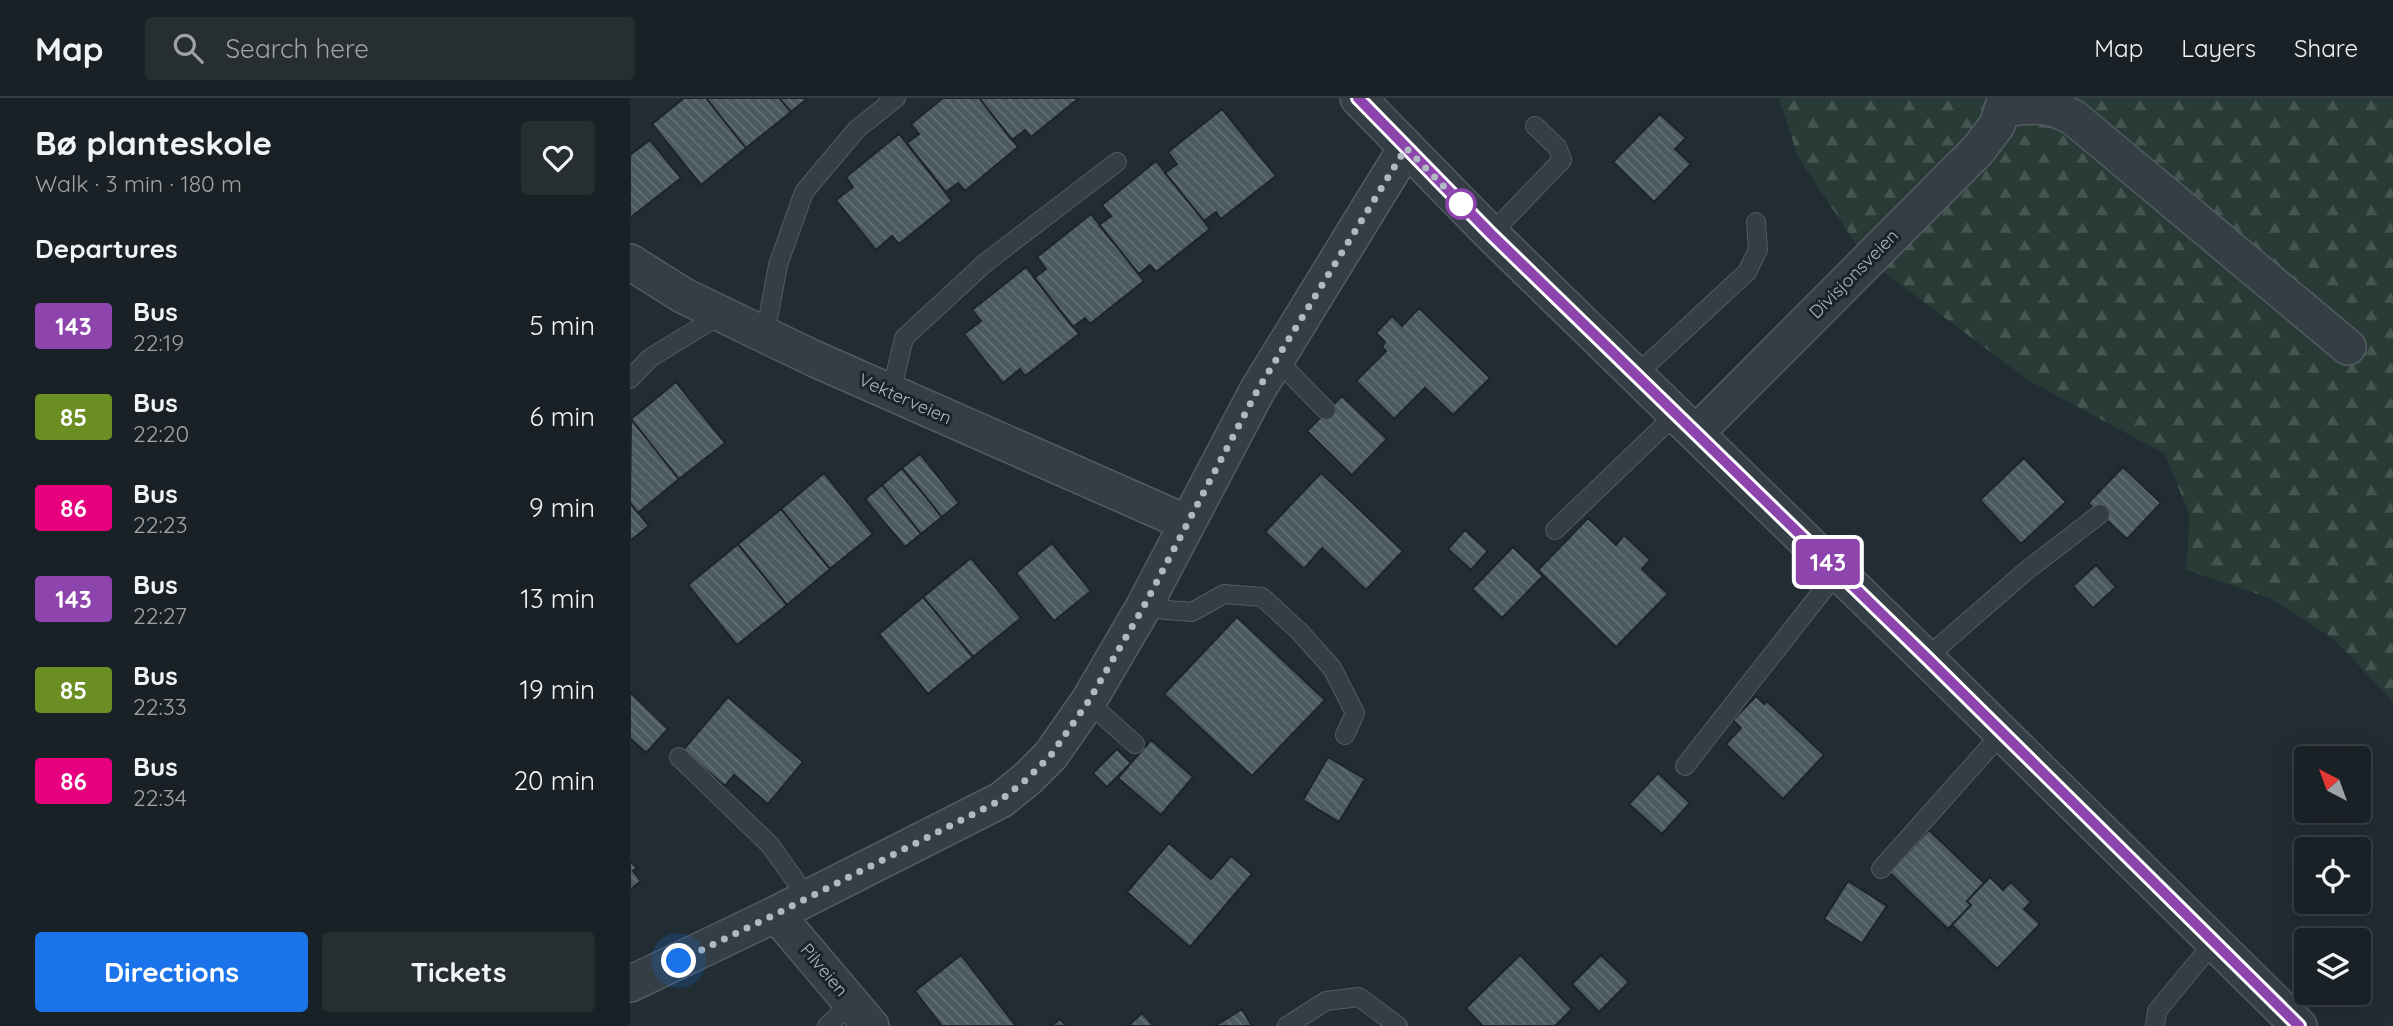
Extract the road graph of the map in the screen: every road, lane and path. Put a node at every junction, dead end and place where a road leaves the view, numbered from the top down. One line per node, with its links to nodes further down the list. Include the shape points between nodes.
1 (896, 98): 11 (lane, via 857,129 804,192 778,265)
2 (1358, 98): 5 (street)
3 (2004, 103): 12 (street, Divisjonsveien, via 2056,108 2074,118); 18 (street, Divisjonsveien, via 1997,125 1978,150)
4 (1535, 126): 8 (lane, via 1557,147 1562,160)
5 (1406, 148): 8 (street); 13 (street)
6 (1117, 162): 16 (lane, via 985,263 904,338)
7 (1756, 222): 14 (lane, via 1758,250 1746,272)
8 (1491, 234): 14 (street)
9 (630, 262): 10 (street, Vekterveien)
10 (722, 314): 11 (street, Vekterveien); 15 (lane, via 650,358)
11 (765, 335): 16 (street, Vekterveien)
12 (2348, 347)
13 (1276, 359): 17 (lane); 20 (street)
14 (1636, 375): 18 (street)
15 (630, 379)
16 (891, 393): 20 (street, Vekterveien)
17 (1326, 410)
18 (1686, 424): 21 (lane); 22 (street)
19 (2100, 514): 24 (lane)
20 (1186, 523): 23 (street)
21 (1555, 530)
22 (1838, 571): 24 (street); 30 (lane)
23 (1143, 608): 25 (street); 27 (lane, via 1192,612 1224,594 1262,597 1332,668 1355,713)
24 (1926, 657): 26 (street)
25 (1088, 702): 28 (lane); 32 (street, via 1051,755 1001,800)
26 (2002, 733): 31 (lane); 34 (street)
27 (1345, 735)
28 (1135, 744)
29 (678, 757): 32 (lane, via 770,845)
30 (1685, 766)
31 (1881, 869)
32 (807, 897): 33 (street)
33 (776, 914): 35 (street); 36 (street, Pilveien)
34 (2214, 942): 39 (lane, via 2157,1011); 40 (street)
35 (630, 984)
36 (850, 1018)
37 (1287, 1026): 38 (lane, via 1326,1001 1359,997)
38 (1398, 1026)
39 (2155, 1026)
40 (2299, 1026)

